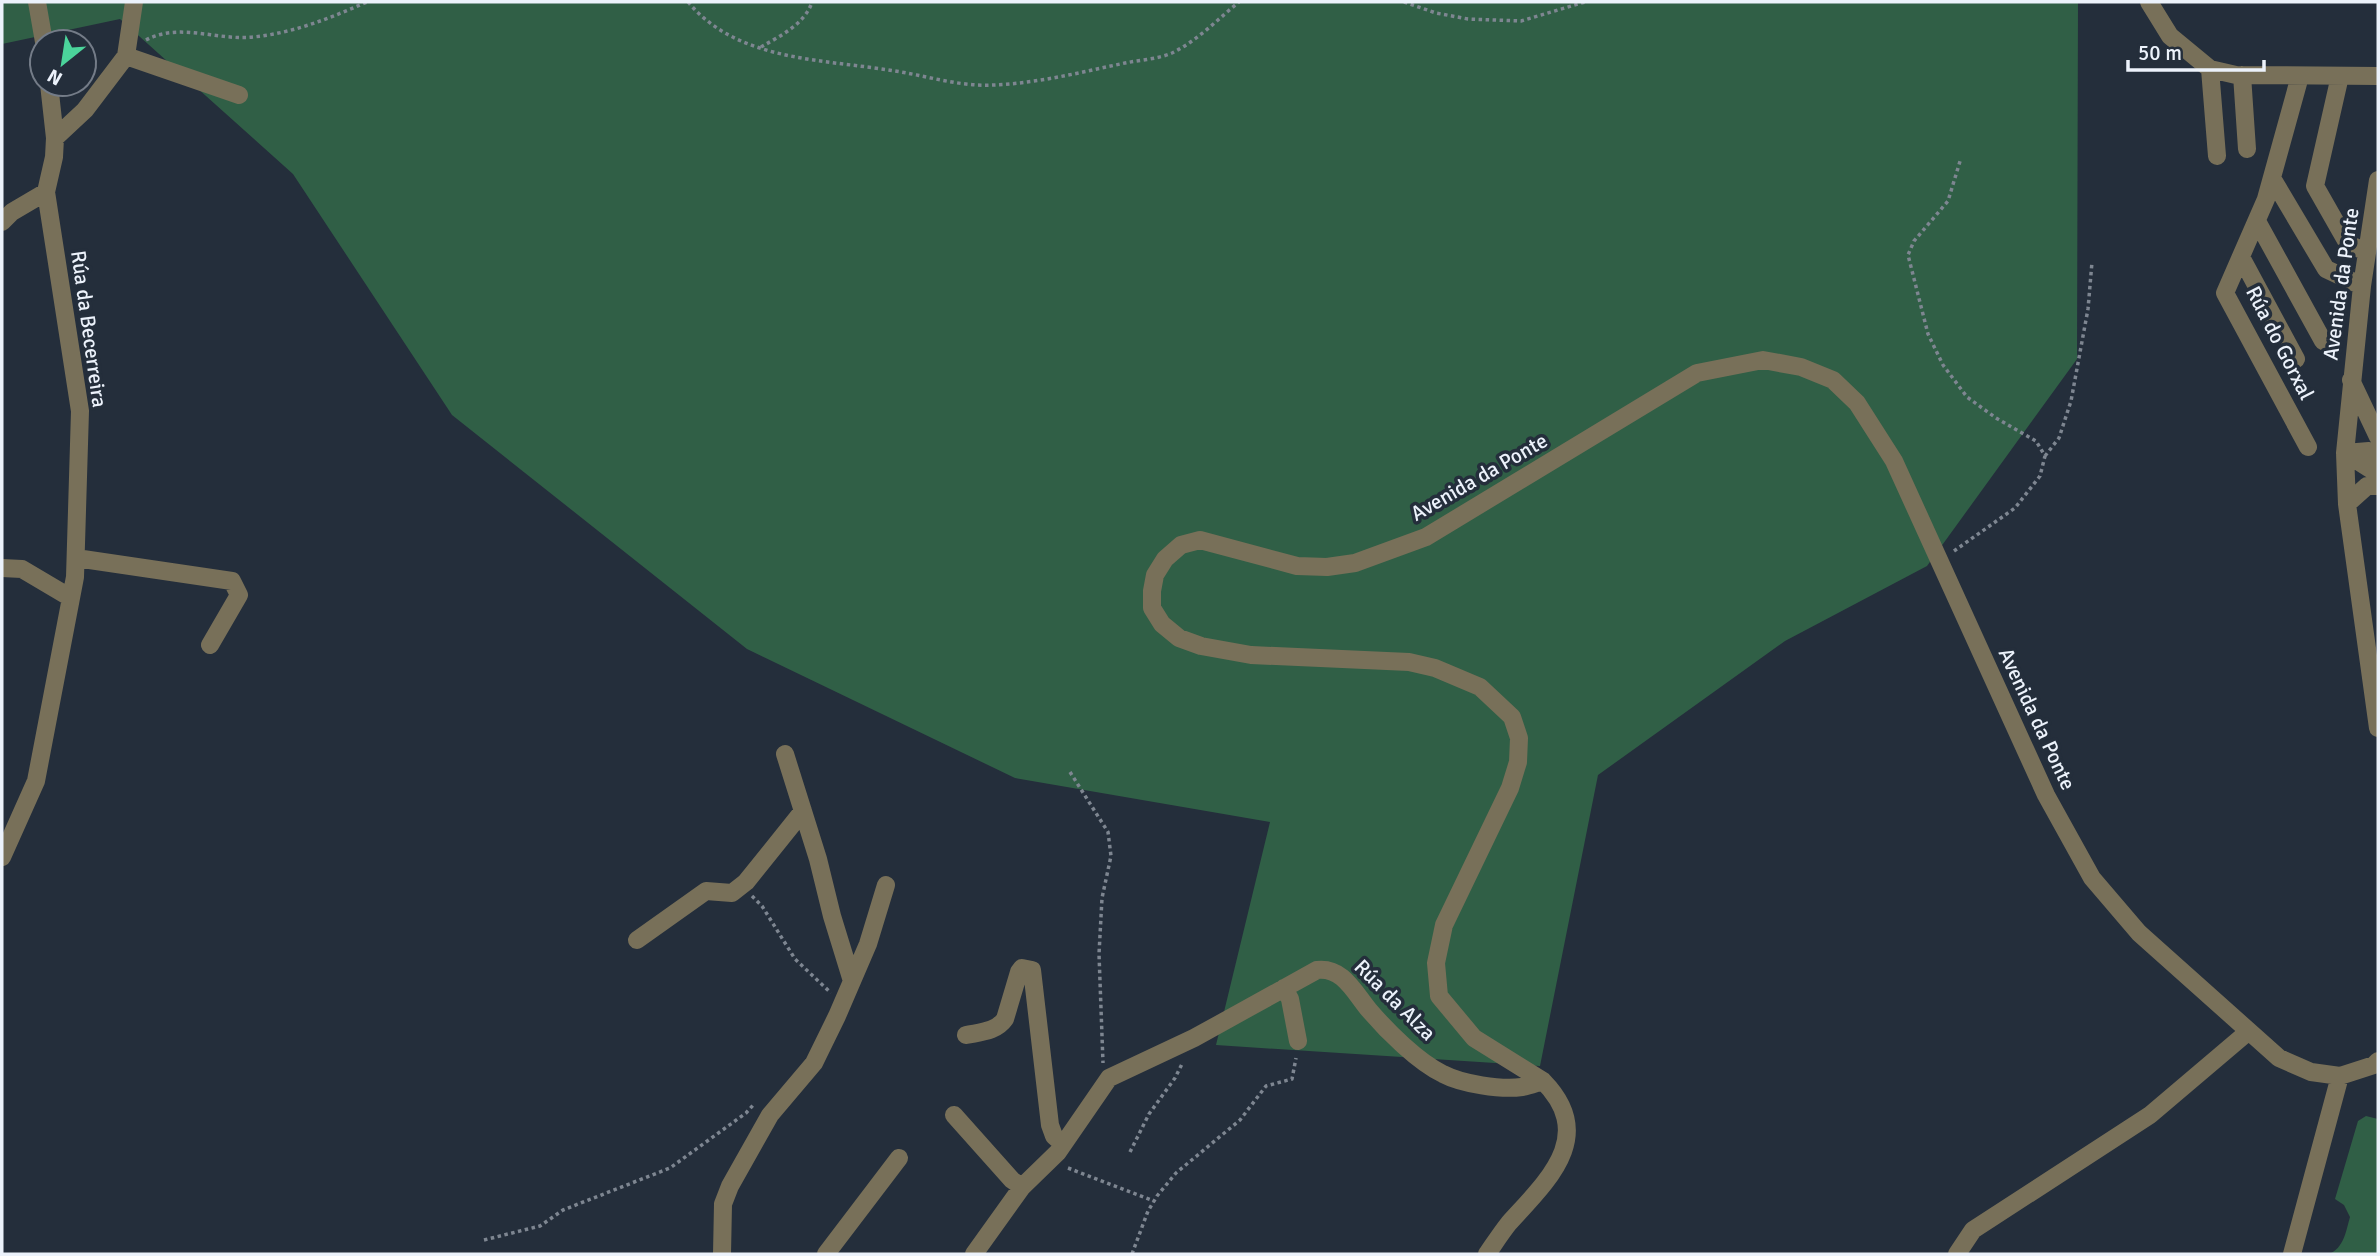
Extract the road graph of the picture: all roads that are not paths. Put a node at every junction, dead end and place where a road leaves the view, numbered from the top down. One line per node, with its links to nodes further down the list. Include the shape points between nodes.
1 (37, 2): 4 (street)
2 (134, 2): 5 (street)
3 (2149, 2): 6 (street, via 2170,36)
4 (42, 28)
5 (126, 56): 11 (street); 13 (street, via 85,110)
6 (2210, 69): 7 (street); 15 (street)
7 (2242, 75): 8 (street); 14 (street)
8 (2300, 76): 9 (street); 16 (street, Rúa do Gorxal)
9 (2340, 76): 10 (street); 21 (street, via 2315,186 2348,244)
10 (2378, 76)
11 (239, 95)
12 (51, 98): 13 (street, Rúa da Becerreira)
13 (55, 138): 18 (street, Rúa da Becerreira)
14 (2247, 149)
15 (2217, 156)
16 (2272, 178): 19 (street, Rúa do Gorxal); 23 (street, via 2326,269)
17 (2378, 180): 21 (street, Avenida da Ponte)
18 (46, 192): 20 (street); 34 (street, Rúa da Becerreira, via 80,411)
19 (2257, 221): 22 (street, Rúa do Gorxal); 24 (street, Rúa do Gorxal)
20 (2, 222)
21 (2367, 252): 23 (street, Avenida da Ponte)
22 (2241, 257): 25 (street, Rúa do Gorxal); 28 (street, Rúa do Gorxal, via 2225,293)
23 (2362, 286): 26 (street, Avenida da Ponte)
24 (2323, 341)
25 (2296, 359)
26 (2351, 380): 27 (street); 29 (street, Avenida da Ponte)
27 (2378, 437)
28 (2308, 447)
29 (2345, 453): 30 (street); 31 (street); 33 (street, Avenida da Ponte)
30 (2378, 454)
31 (2378, 474)
32 (2378, 486): 33 (street, via 2367,486)
33 (2347, 504): 38 (street, Avenida da Ponte)
34 (76, 558): 36 (street, Rúa da Becerreira); 37 (street, via 232,581 239,595)
35 (2, 568): 36 (street, via 22,569)
36 (71, 598): 41 (street, Rúa da Becerreira, via 36,781)
37 (210, 645)
38 (2378, 728)
39 (785, 754): 40 (street)
40 (803, 811): 43 (street, via 732,893 706,891); 44 (street)
41 (2, 857)
42 (886, 885): 44 (street)
43 (637, 940)
44 (852, 981): 56 (street, via 814,1063 769,1115 730,1186 723,1204)
45 (1284, 988): 48 (street); 51 (street, Rúa da Alza, via 1317,970 1330,969 1404,1046 1443,1074 1478,1085 1522,1087); 53 (street, Rúa da Alza, via 1110,1078)
46 (2249, 1031): 50 (street, Avenida da Ponte, via 2279,1058 2311,1072); 51 (street, Avenida da Ponte, via 2139,933 2092,878 2046,795 1894,461 1857,403 1833,380 1801,367 1763,360 1697,373 1426,537 1355,563 1297,566 1200,540 1181,545 1155,575 1153,608 1162,624 1179,638 1251,655 1409,662 1435,668 1480,687 1512,717 1519,738 1510,788 1444,925 1436,962 1439,996 1474,1038); 60 (street, via 2150,1115 1973,1230)
47 (965, 1035): 53 (street, via 1001,1025 1019,972 1032,970 1050,1125)
48 (1298, 1041)
49 (2378, 1061): 50 (street, Avenida da Ponte)
50 (2340, 1076): 61 (street)
51 (1543, 1081): 59 (street, Avenida da Ponte, via 1557,1097 1568,1122 1566,1145 1556,1168)
52 (954, 1115): 55 (street)
53 (1063, 1144): 55 (street, Rúa da Alza)
54 (899, 1158): 57 (street)
55 (1022, 1187): 58 (street, Rúa da Alza)
56 (722, 1254)
57 (826, 1254)
58 (974, 1254)
59 (1487, 1254)
60 (1957, 1254)
61 (2292, 1254)

